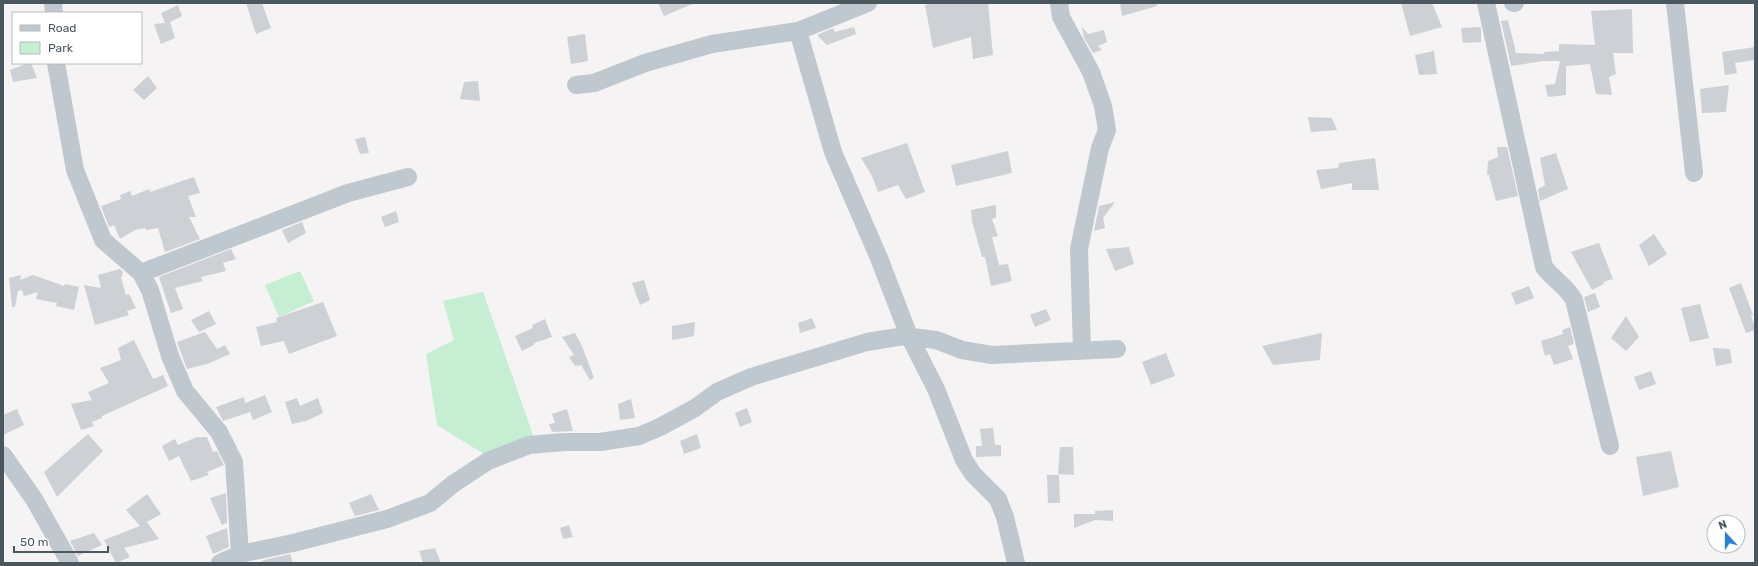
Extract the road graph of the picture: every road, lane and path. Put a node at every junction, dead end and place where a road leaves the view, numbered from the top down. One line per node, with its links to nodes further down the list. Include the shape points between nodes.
1 (868, 3): 5 (street)
2 (1059, 3): 13 (street, via 1061,17 1091,72 1103,106 1107,130 1100,148 1080,249)
3 (1486, 3): 14 (street, via 1544,267 1574,300)
4 (1675, 3): 8 (street)
5 (798, 30): 7 (street, via 712,44); 11 (street, via 833,152)
6 (56, 64): 10 (street, via 75,170 103,240)
7 (576, 86)
8 (1694, 173)
9 (408, 178): 10 (street, via 348,193)
10 (141, 273): 16 (street, via 150,290 170,356 185,391 219,432 234,462)
11 (910, 336): 13 (street, via 992,355); 16 (street, via 867,342 751,377 717,392 694,408 640,436 600,442 564,442 529,446 488,461 430,503 414,509 387,519); 19 (street, via 936,389 964,460 973,474 998,499)
12 (1117, 349): 13 (street)
13 (1082, 350)
14 (1610, 446)
15 (3, 455): 17 (street, via 34,499)
16 (240, 554): 18 (street)
17 (70, 563)
18 (220, 563)
19 (1016, 563)

